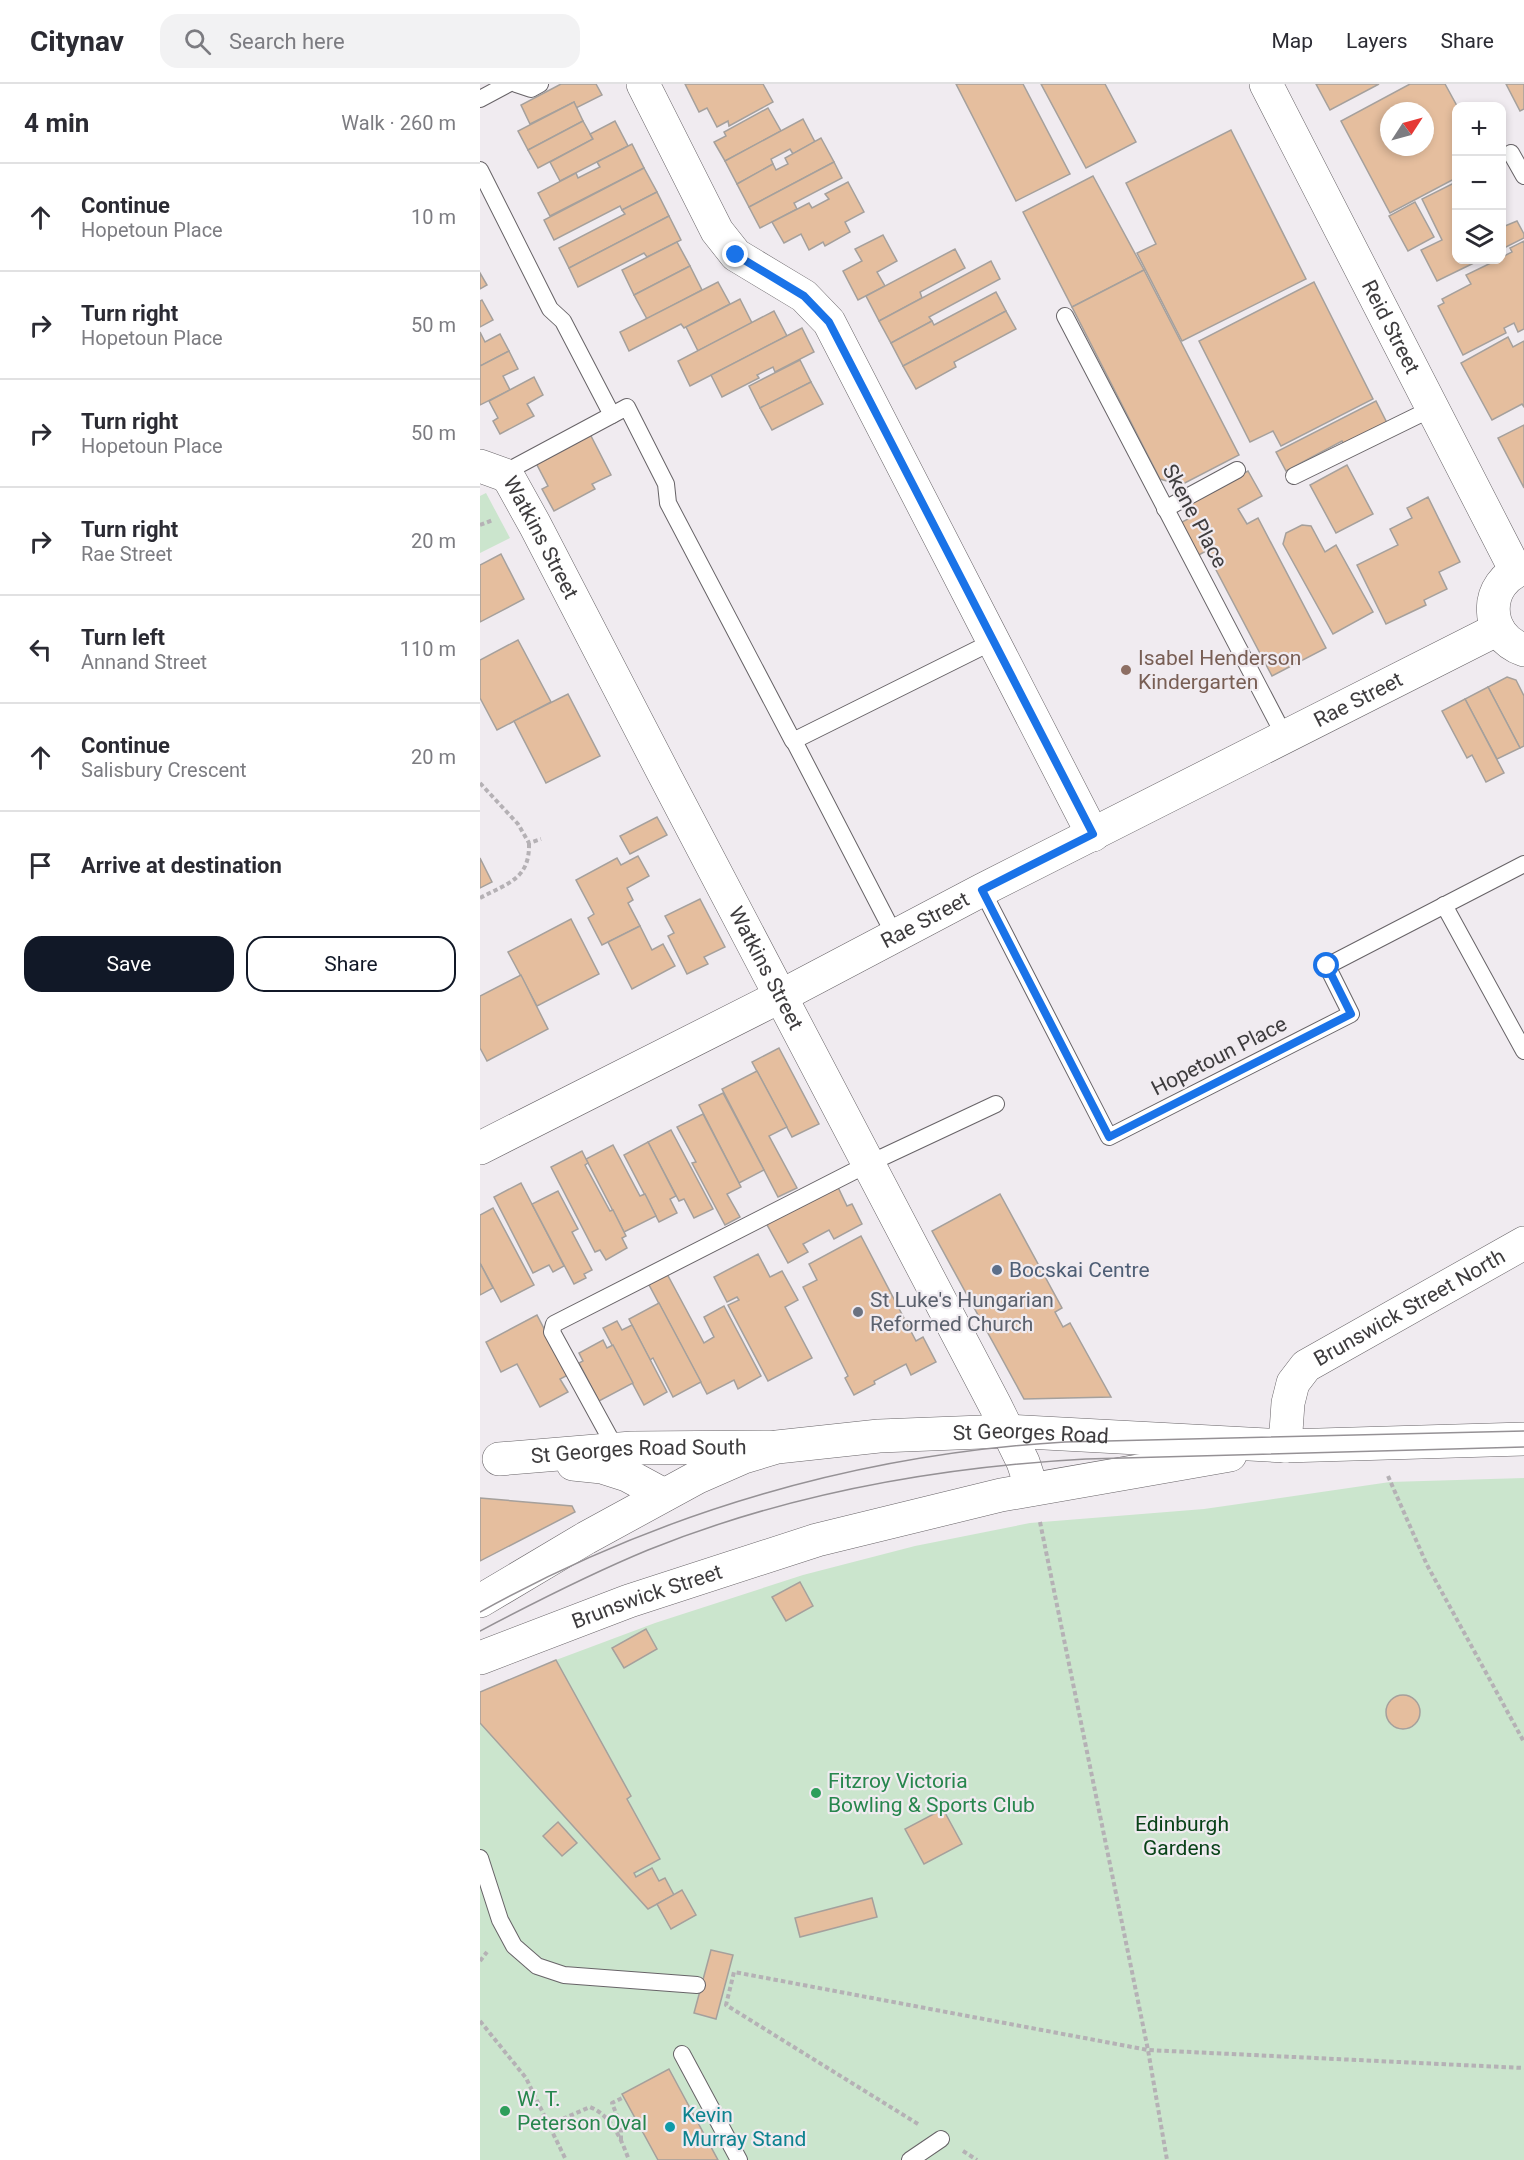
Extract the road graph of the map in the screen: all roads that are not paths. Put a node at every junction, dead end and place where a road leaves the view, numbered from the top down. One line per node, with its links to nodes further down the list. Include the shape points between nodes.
1 (508, 84): 6 (lane)
2 (516, 84): 3 (lane, via 531,89)
3 (540, 84)
4 (643, 84): 19 (main road, via 717,231 736,255 804,296 829,322)
5 (1266, 84): 11 (main road, Reid Street)
6 (480, 99)
7 (1511, 153): 9 (lane)
8 (480, 170): 12 (lane, via 550,309 563,321)
9 (1524, 176)
10 (1065, 316): 16 (lane, Skene Place)
11 (1434, 408): 15 (lane); 17 (main road, Reid Street)
12 (612, 415): 13 (lane); 22 (lane, via 627,407 666,484 668,503)
13 (491, 470): 28 (main road, Watkins Street, via 512,483 536,525)
14 (1237, 470): 16 (lane)
15 (1294, 476)
16 (1165, 509): 21 (lane, Skene Place)
17 (1520, 569): 18 (main road, via 1499,586 1493,615)
18 (1498, 629): 20 (main road, via 1515,647); 21 (main road, Rae Street)
19 (994, 641): 22 (lane); 23 (main road)
20 (1524, 650)
21 (1284, 737): 23 (main road, Rae Street)
22 (794, 741): 27 (lane)
23 (1093, 834): 25 (main road, Rae Street)
24 (1524, 864): 26 (lane, Hopetoun Place)
25 (982, 890): 26 (lane, Hopetoun Place, via 1109,1137 1351,1014 1327,966); 27 (main road, Rae Street)
26 (1444, 905): 29 (lane)
27 (895, 936): 28 (main road, Rae Street)
28 (781, 996): 31 (main road, Rae Street); 32 (main road, Watkins Street)
29 (1524, 1051)
30 (996, 1104): 32 (lane)
31 (480, 1148)
32 (868, 1164): 34 (main road, Watkins Street); 38 (lane, via 554,1324 552,1332)
33 (1524, 1243): 36 (main road, Brunswick Street North, via 1306,1366 1293,1383)
34 (1008, 1431): 36 (main road, St Georges Road); 37 (main road, St Georges Road, via 879,1436); 40 (main road, Watkins Street)
35 (1524, 1439): 36 (main road, St Georges Road)
36 (1285, 1446): 40 (main road, St Georges Road)
37 (777, 1447): 38 (main road, St Georges Road South); 41 (main road, via 744,1457)
38 (616, 1449): 39 (main road, St Georges Road South)
39 (490, 1459): 41 (main road, St Georges Road South, via 602,1467 627,1475)
40 (1032, 1489): 42 (main road, St Georges Road)
41 (663, 1495): 43 (main road)
42 (817, 1540): 44 (main road, Brunswick Street, via 628,1601)
43 (480, 1601)
44 (480, 1658)
45 (480, 1858): 46 (lane, via 506,1931 514,1946 537,1966 564,1975)
46 (697, 1985)
47 (682, 2055): 49 (lane)
48 (941, 2139): 50 (lane)
49 (739, 2160)
50 (910, 2160)

